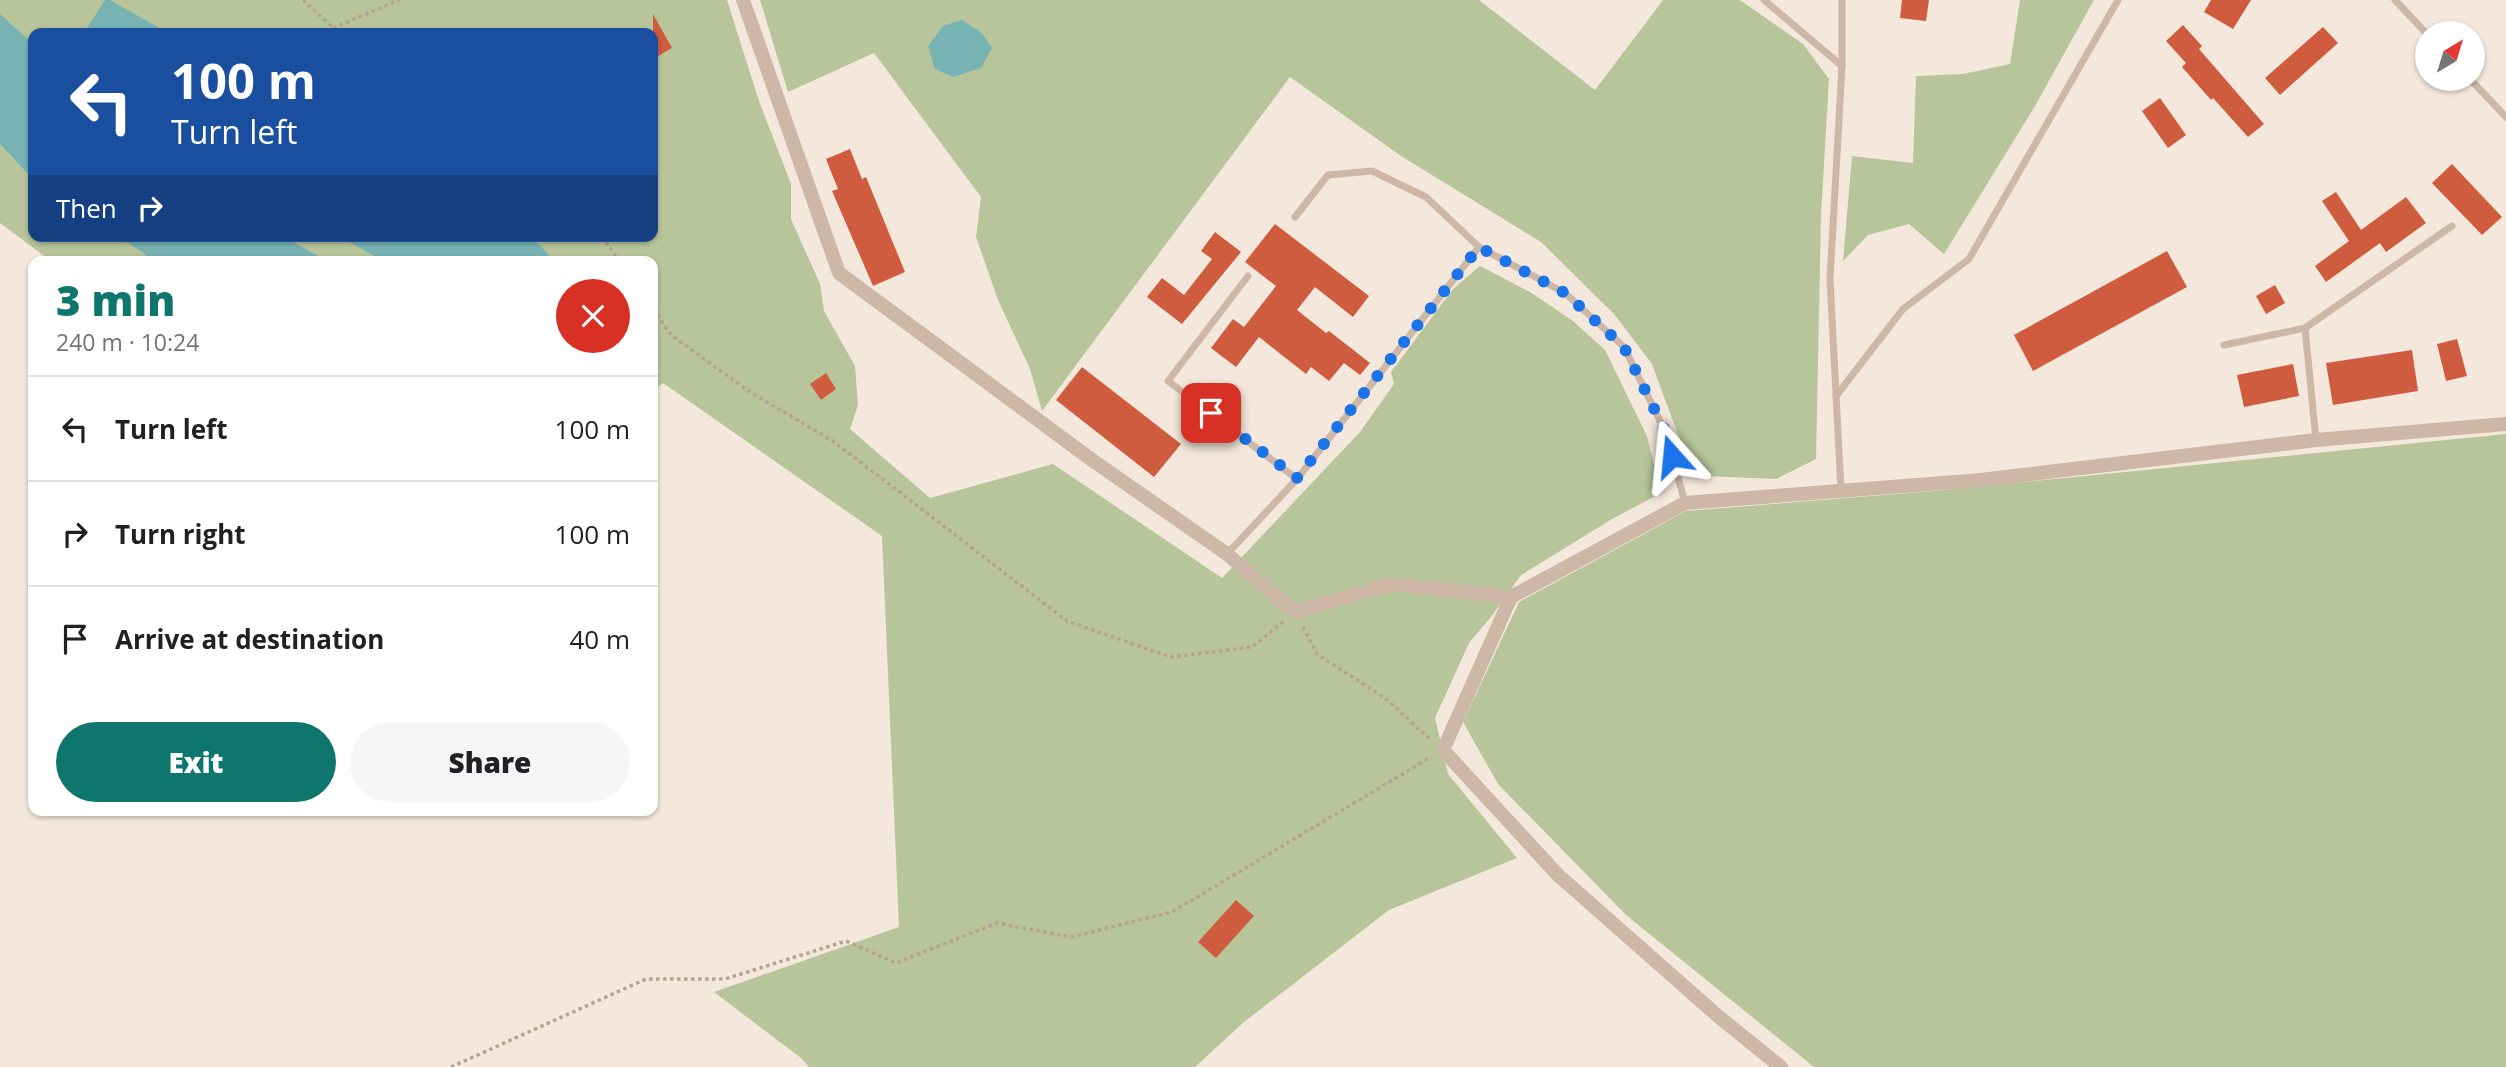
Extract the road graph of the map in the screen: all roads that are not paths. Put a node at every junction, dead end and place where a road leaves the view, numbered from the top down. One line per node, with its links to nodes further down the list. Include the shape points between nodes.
1 (743, 0): 22 (street, via 839,273)
2 (1764, 0): 7 (lane)
3 (1842, 0): 7 (lane)
4 (2118, 0): 16 (lane, via 1969,259 1903,309)
5 (2395, 0): 6 (lane)
6 (2415, 21)
7 (1842, 66): 16 (lane, via 1830,279)
8 (2481, 91): 9 (lane)
9 (2506, 117)
10 (1295, 217): 12 (lane, via 1328,175 1371,172 1426,197)
11 (2452, 226): 14 (lane)
12 (1479, 247): 19 (lane); 21 (lane, via 1565,293 1624,347 1666,433)
13 (1248, 276): 19 (lane, via 1168,380)
14 (2305, 328): 15 (lane); 18 (lane)
15 (2224, 345)
16 (1836, 397): 20 (lane)
17 (2506, 424): 18 (street)
18 (2316, 440): 20 (street, via 1981,480)
19 (1297, 478): 22 (lane)
20 (1841, 491): 21 (street)
21 (1685, 503): 23 (street)
22 (1227, 554): 23 (street, via 1295,612 1392,584)
23 (1511, 597): 24 (street, via 1443,750 1558,875)
24 (1781, 1067)

